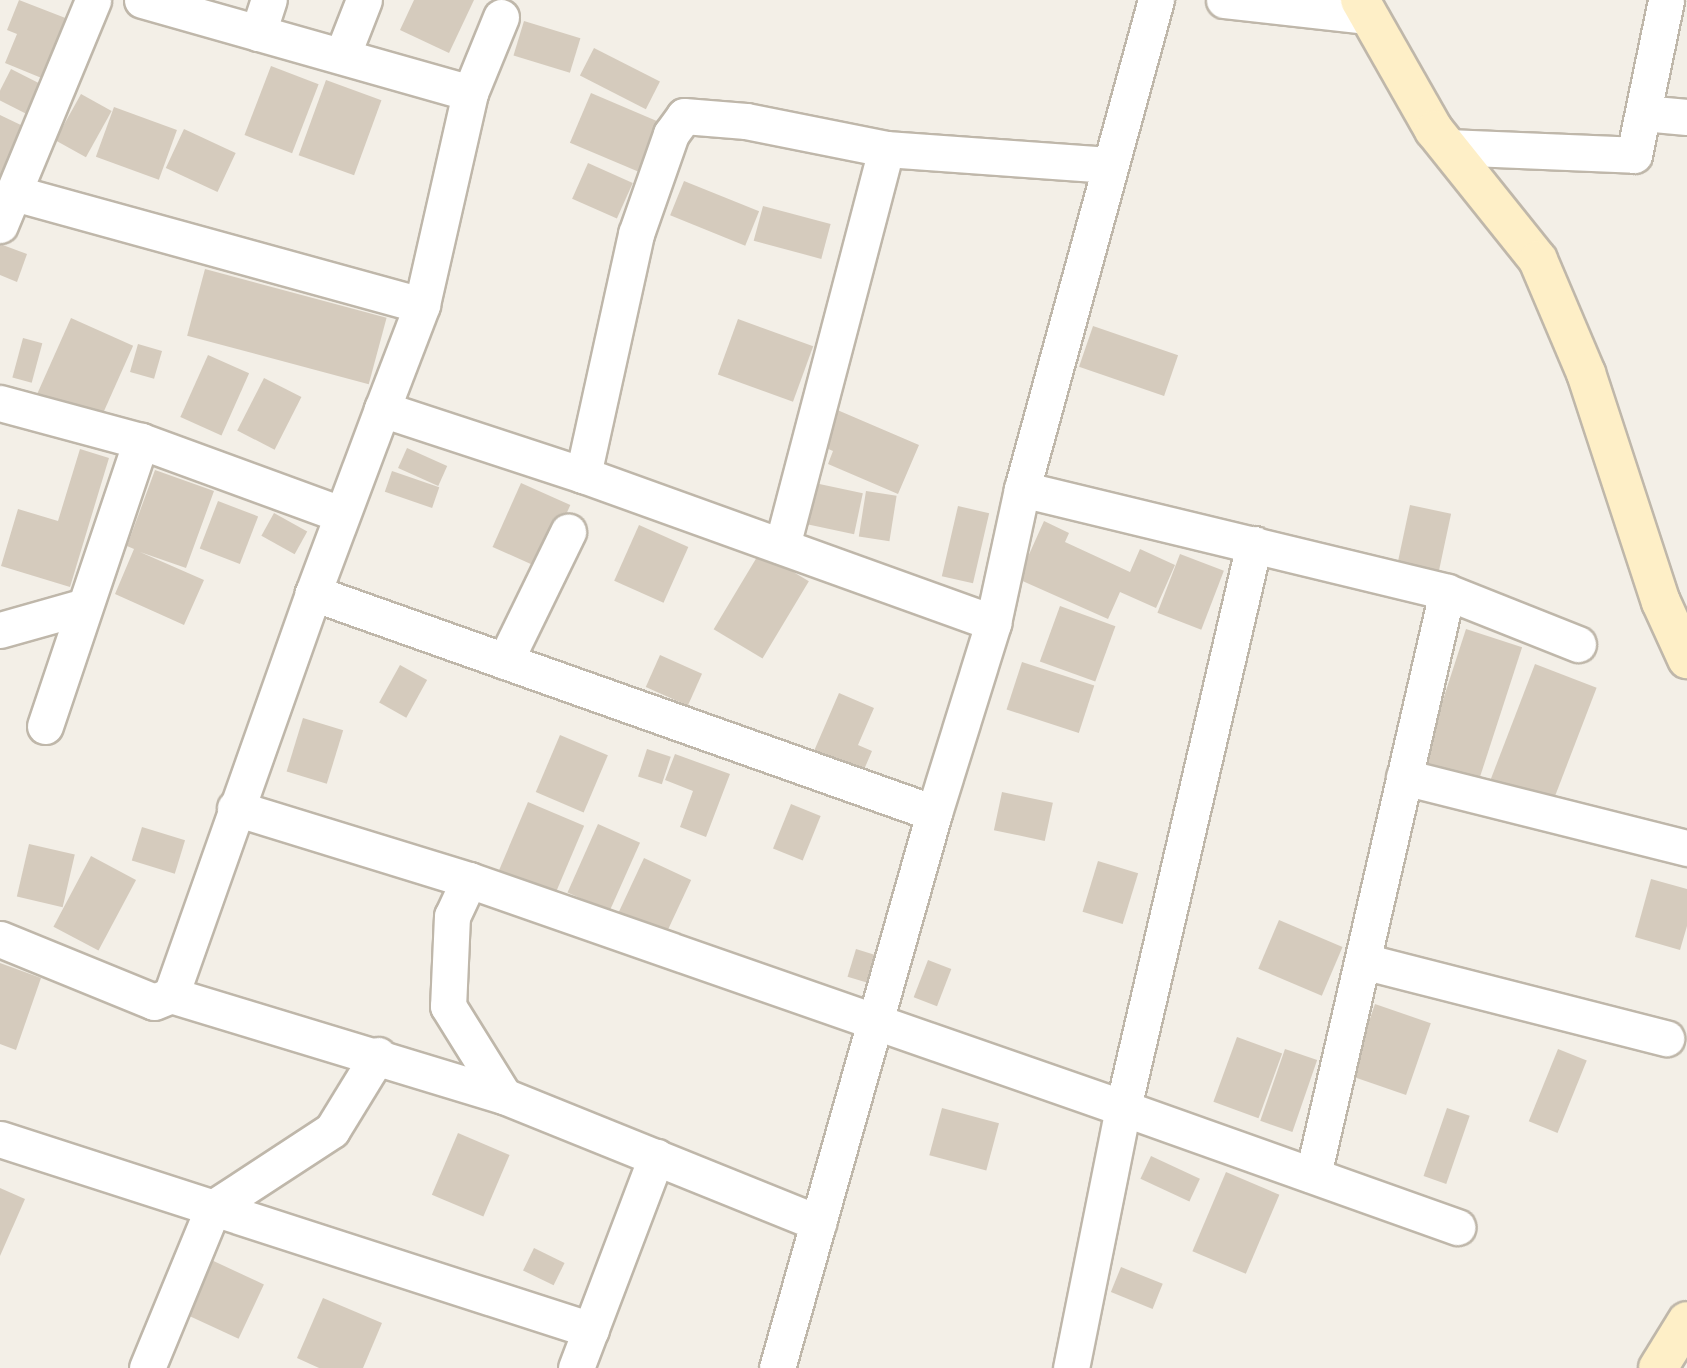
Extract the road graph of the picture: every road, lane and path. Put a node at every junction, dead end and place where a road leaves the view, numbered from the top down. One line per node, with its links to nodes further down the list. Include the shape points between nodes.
1 (93, 0): 18 (street)
2 (142, 0): 10 (street)
3 (269, 0): 10 (street)
4 (364, 0): 11 (street)
5 (1156, 0): 17 (street)
6 (1224, 0): 8 (street)
7 (1666, 0): 13 (street)
8 (1363, 8): 15 (street)
9 (501, 17): 12 (street)
10 (258, 33): 11 (street)
11 (342, 56): 12 (street)
12 (470, 93): 20 (street)
13 (1643, 113): 14 (street); 15 (street, via 1634,155)
14 (1687, 117)
15 (1447, 147): 36 (street, via 1538,260 1586,373 1661,602)
16 (886, 149): 17 (street); 24 (street, via 746,121 684,116 671,134 636,234); 29 (street)
17 (1109, 165): 25 (street)
18 (14, 193): 19 (street); 20 (street)
19 (0, 225)
20 (422, 304): 22 (street)
21 (0, 403): 23 (street)
22 (382, 409): 24 (street); 26 (street)
23 (141, 441): 26 (street); 32 (street)
24 (583, 475): 29 (street)
25 (1021, 488): 28 (street); 33 (street)
26 (341, 514): 31 (street)
27 (568, 532): 37 (street)
28 (1254, 544): 30 (street); 51 (street)
29 (782, 546): 33 (street)
30 (1447, 592): 35 (street); 39 (street)
31 (313, 593): 37 (street); 40 (street)
32 (85, 606): 34 (street); 38 (street)
33 (993, 623): 41 (street)
34 (0, 630)
35 (1578, 644)
36 (1685, 649)
37 (505, 661): 41 (street)
38 (45, 726)
39 (1404, 777): 42 (street); 45 (street)
40 (235, 808): 43 (street); 46 (street)
41 (934, 813): 47 (street)
42 (1687, 848)
43 (469, 880): 47 (street); 50 (street, via 452,916 448,1006)
44 (0, 939): 46 (street, via 154,1002)
45 (1363, 961): 48 (street); 54 (street)
46 (171, 995): 49 (street)
47 (874, 1024): 51 (street); 56 (street)
48 (1666, 1038)
49 (378, 1055): 50 (street); 55 (street, via 332,1130)
50 (504, 1096): 53 (street)
51 (1123, 1108): 54 (street); 63 (street)
52 (0, 1139): 55 (street)
53 (656, 1157): 56 (street); 59 (street)
54 (1313, 1175): 57 (street)
55 (213, 1208): 59 (street); 60 (street)
56 (817, 1223): 62 (street)
57 (1457, 1227)
58 (1687, 1321): 64 (street)
59 (591, 1330): 61 (street)
60 (147, 1368)
61 (576, 1368)
62 (777, 1368)
63 (1071, 1368)
64 (1658, 1368)

